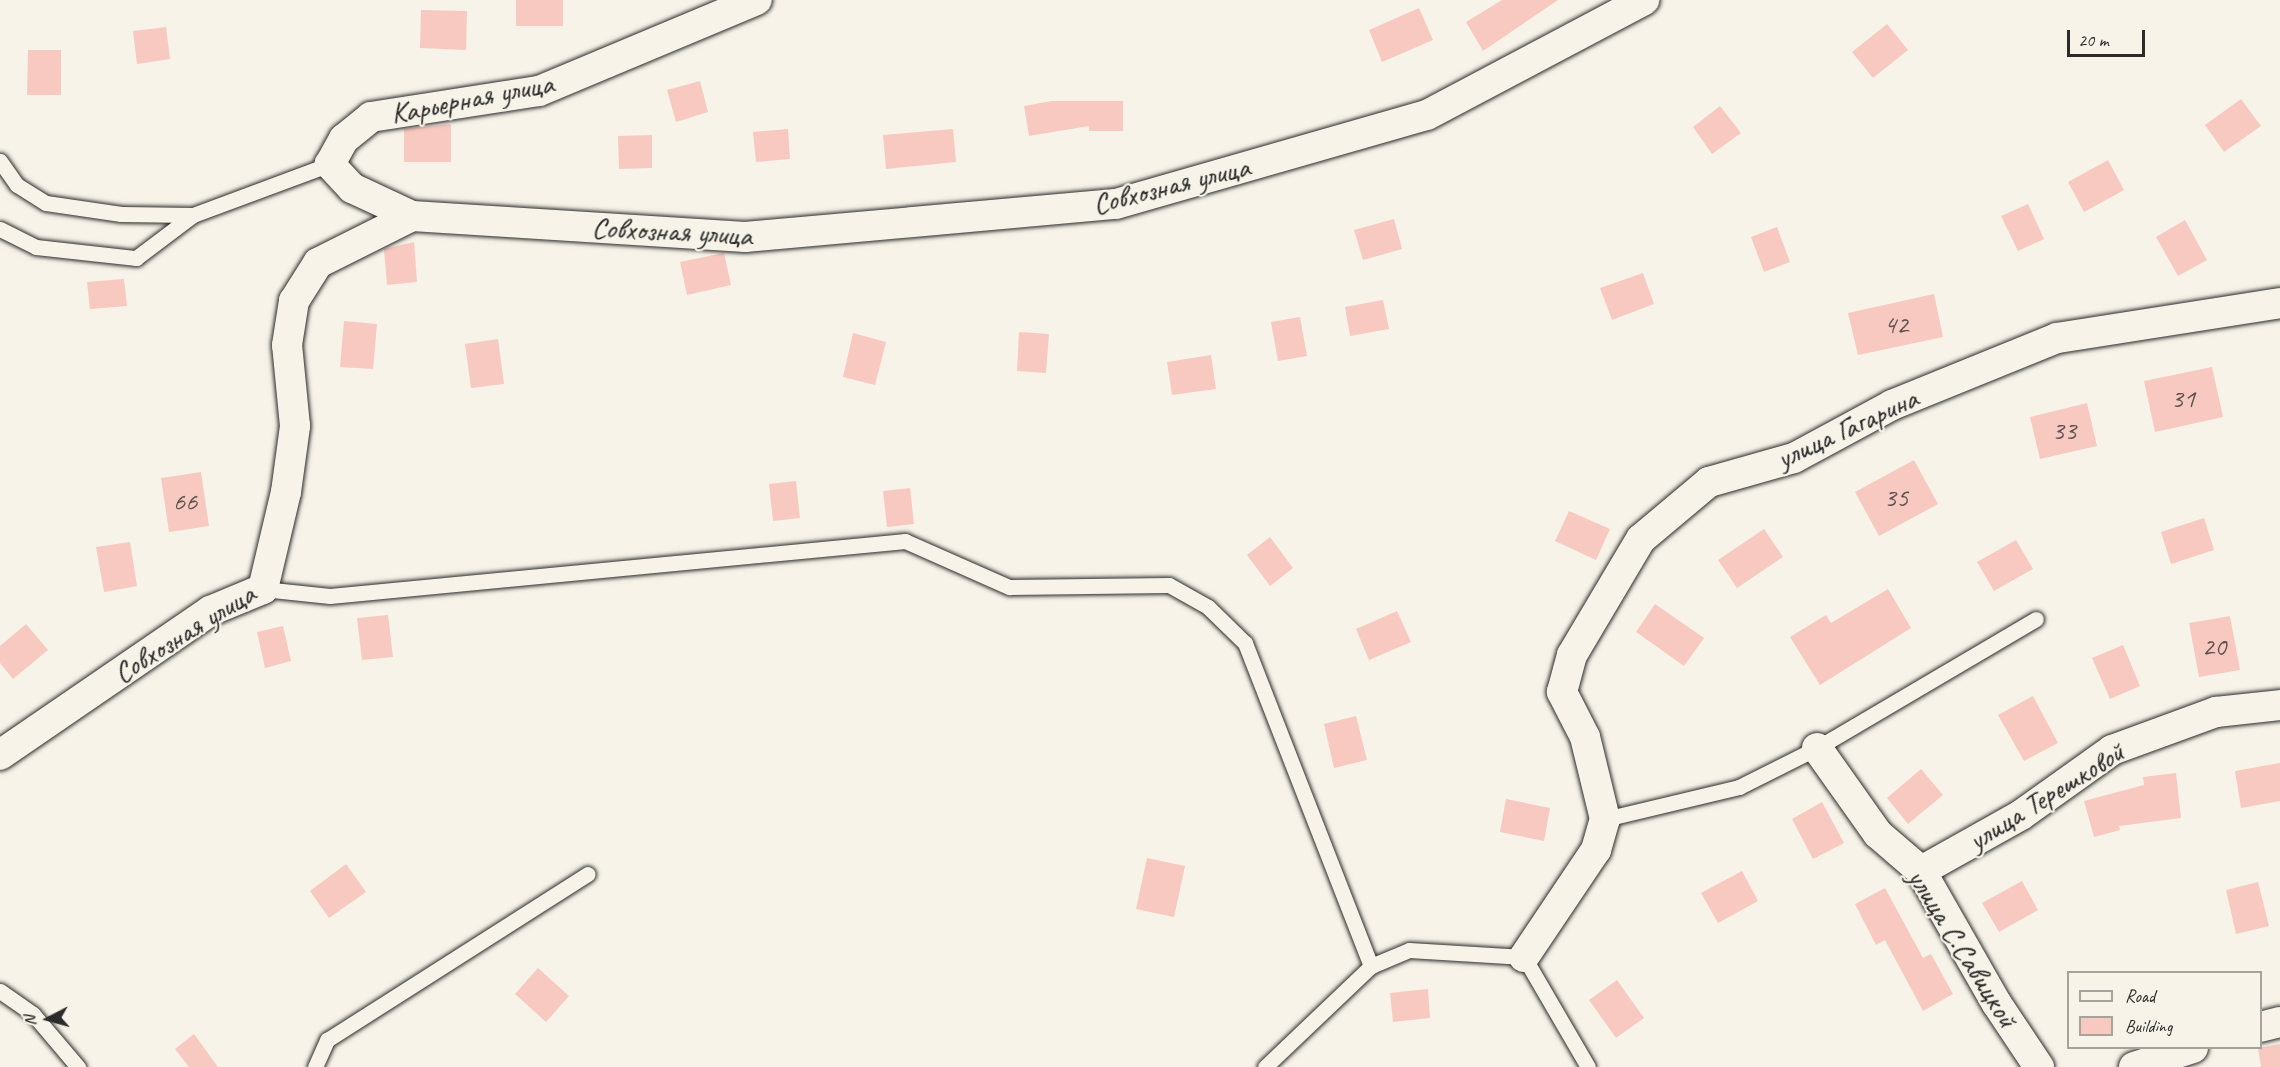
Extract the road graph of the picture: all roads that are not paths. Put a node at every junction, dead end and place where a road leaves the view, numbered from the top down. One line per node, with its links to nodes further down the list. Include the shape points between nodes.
1 (757, 0): 4 (street, Карьерная улица, via 539,91 371,117 344,140)
2 (1644, 0): 6 (street, Совхозная улица, via 1427,116 1116,204 745,237)
3 (0, 161): 5 (lane, via 17,185 46,203 121,214)
4 (330, 164): 5 (lane); 6 (street, via 352,188)
5 (193, 215): 7 (lane, via 136,258 36,248)
6 (412, 216): 9 (street, Совхозная улица, via 318,263 294,301 287,345 296,426 286,492)
7 (0, 229)
8 (2280, 303): 14 (street, улица Гагарина, via 2057,338 1892,405 1794,458 1709,482 1641,538 1572,655 1562,692 1585,737)
9 (263, 589): 13 (street, Совхозная улица, via 210,611); 18 (lane, via 330,596 905,541 1009,587 1169,585 1208,607 1245,644)
10 (2036, 619): 12 (lane)
11 (2280, 705): 15 (street, улица Терешковой, via 2216,712 2112,750 2021,814)
12 (1816, 748): 14 (lane, via 1739,787); 15 (street, улица С.Савицкой, via 1878,834)
13 (0, 755)
14 (1605, 819): 17 (street, улица Гагарина, via 1596,850)
15 (1921, 871): 27 (street, улица С.Савицкой, via 1997,1004)
16 (588, 874): 24 (lane, via 327,1040)
17 (1524, 957): 18 (lane, via 1409,950); 26 (lane)
18 (1371, 966): 25 (lane)
19 (0, 991): 23 (lane, via 33,1014)
20 (2280, 1022): 21 (street)
21 (2262, 1026)
22 (2187, 1049): 28 (street)
23 (78, 1067)
24 (315, 1067)
25 (1265, 1067)
26 (1587, 1067)
27 (2039, 1067)
28 (2134, 1067)

